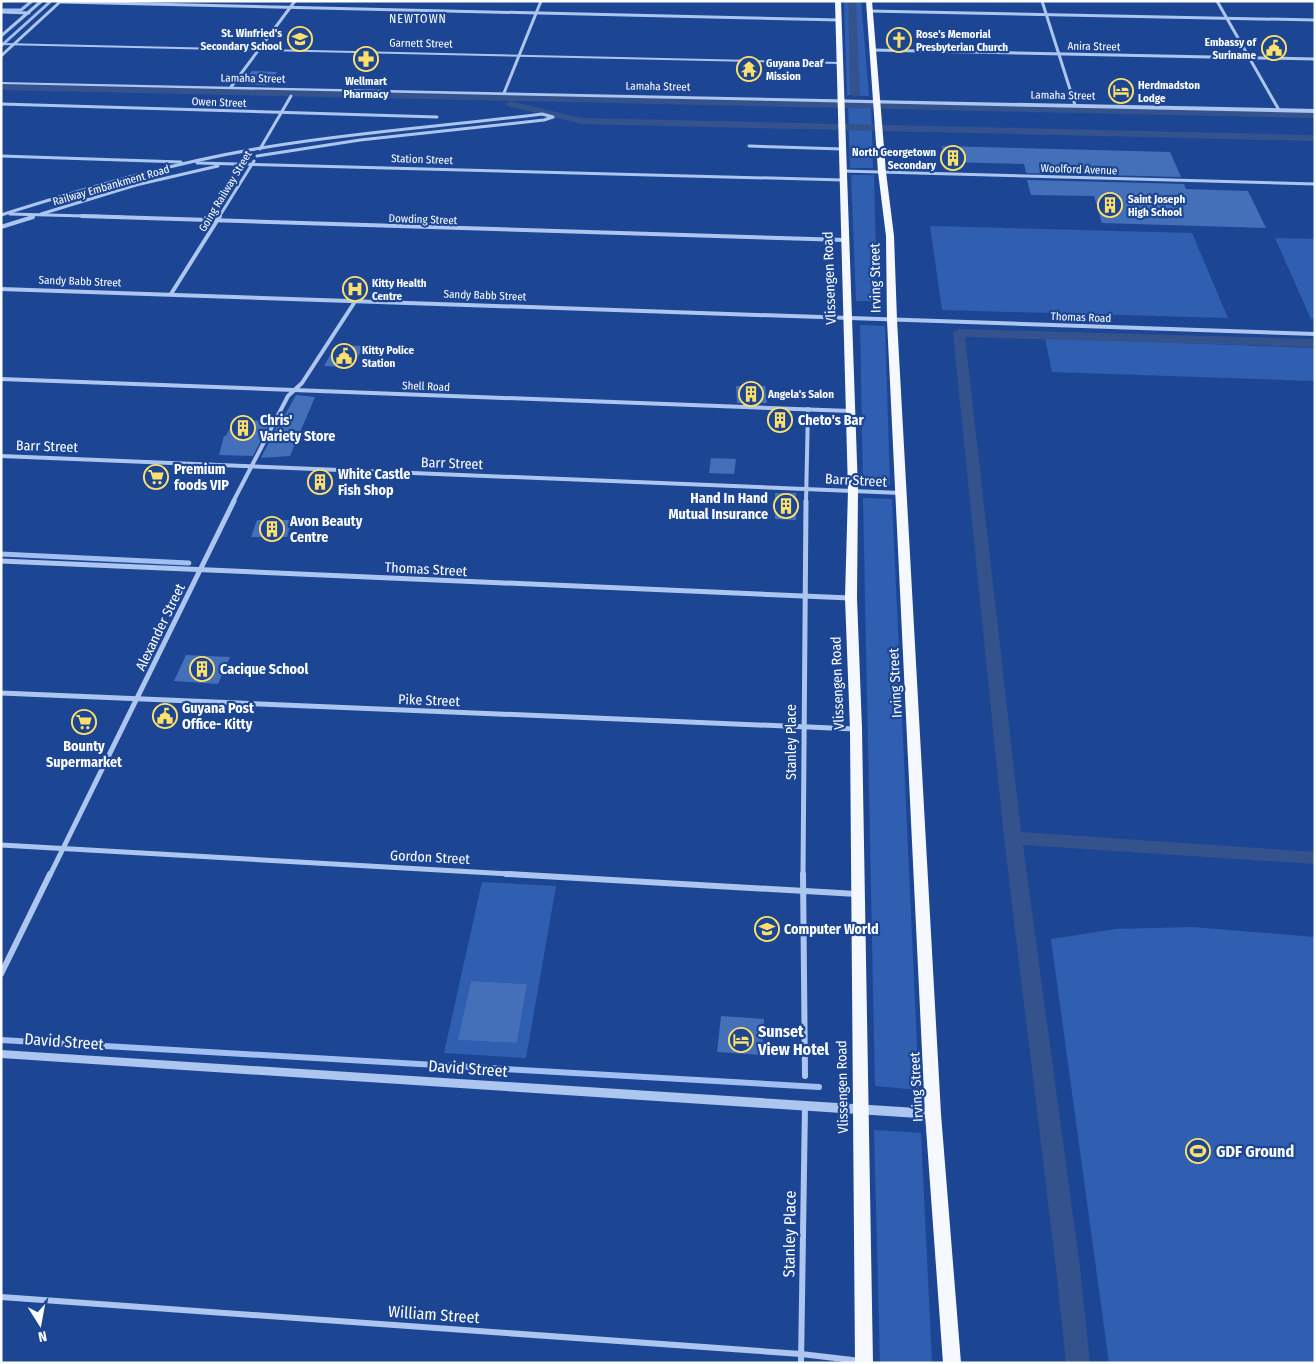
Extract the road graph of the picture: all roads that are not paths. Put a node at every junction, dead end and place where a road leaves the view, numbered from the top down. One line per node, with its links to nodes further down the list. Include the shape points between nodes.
1 (42, 1): 12 (street)
2 (295, 1): 9 (street)
3 (541, 1): 13 (street)
4 (838, 1): 16 (main road, Vlissengen Road)
5 (869, 1): 10 (main road, Irving Street)
6 (1042, 1): 14 (street)
7 (1217, 1): 15 (street)
8 (61, 2): 9 (street); 20 (street)
9 (290, 7): 13 (street); 21 (street)
10 (869, 11): 14 (street); 22 (main road, Irving Street)
11 (1, 12): 12 (street)
12 (29, 13): 18 (street)
13 (536, 13): 16 (street); 25 (street)
14 (1046, 14): 15 (street); 23 (street)
15 (1226, 18): 17 (street); 26 (street)
16 (839, 20): 28 (main road, Vlissengen Road)
17 (1315, 20)
18 (1, 38)
19 (1, 44): 20 (street, Garnett Street)
20 (14, 44): 21 (street, Garnett Street); 24 (street)
21 (258, 50): 25 (street, Garnett Street); 30 (street)
22 (872, 50): 23 (street, Anira Street); 35 (main road, Irving Street)
23 (1058, 54): 26 (street, Anira Street); 36 (street)
24 (1, 56)
25 (519, 56): 28 (street, Garnett Street); 31 (street)
26 (1249, 58): 27 (street, Anira Street); 37 (street)
27 (1315, 59)
28 (840, 63): 33 (main road, Vlissengen Road)
29 (1, 83): 30 (street, Lamaha Street)
30 (231, 87): 31 (street, Lamaha Street)
31 (504, 93): 33 (street, Lamaha Street)
32 (291, 96): 39 (street, Going Railway Street)
33 (841, 100): 35 (street, Lamaha Street); 45 (main road, Vlissengen Road)
34 (1, 104): 39 (street, Owen Street)
35 (876, 104): 36 (street, Lamaha Street); 51 (main road, Irving Street)
36 (1074, 105): 37 (street, Lamaha Street)
37 (1279, 110): 38 (street, Lamaha Street)
38 (1315, 111)
39 (281, 113): 40 (street, Owen Street); 44 (street, Going Railway Street)
40 (437, 117)
41 (357, 135): 42 (street); 42 (street, via 542,114 553,117); 44 (street)
42 (360, 140): 47 (street)
43 (749, 146): 45 (street)
44 (261, 148): 47 (street, Going Railway Street); 49 (street)
45 (842, 148): 52 (main road, Vlissengen Road)
46 (1, 156): 49 (street, Station Street)
47 (257, 156): 48 (street, Going Railway Street)
48 (254, 162): 50 (street, Station Street); 52 (street, Station Street); 56 (street, Going Railway Street)
49 (188, 163): 50 (street, Station Street); 54 (street)
50 (226, 164): 55 (street, Railway Embankment Road, via 136,185)
51 (882, 172): 52 (street, Woolford Avenue); 53 (street, Woolford Avenue); 63 (main road, Irving Street, via 890,236)
52 (843, 175): 58 (main road, Vlissengen Road)
53 (1315, 184)
54 (2, 214): 55 (street, Dowding Street)
55 (38, 216): 56 (street, Dowding Street); 57 (street, Railway Embankment Road)
56 (218, 220): 58 (street, Dowding Street); 60 (street, Going Railway Street)
57 (1, 228)
58 (844, 240): 62 (main road, Vlissengen Road)
59 (1, 289): 60 (street, Sandy Babb Street)
60 (171, 294): 61 (street, Sandy Babb Street)
61 (356, 300): 62 (street, Sandy Babb Street); 66 (street, Alexander Street)
62 (848, 319): 63 (street, Thomas Road); 68 (main road, Vlissengen Road)
63 (892, 320): 64 (street, Thomas Road); 73 (main road, Irving Street)
64 (1315, 334)
65 (1, 378): 66 (street, Shell Road)
66 (295, 390): 67 (street, Shell Road); 70 (street, Alexander Street, via 288,396)
67 (808, 409): 68 (street, Shell Road); 71 (street, Stanley Place)
68 (850, 411): 72 (main road, Vlissengen Road)
69 (1, 456): 70 (street, Barr Street)
70 (251, 466): 71 (street, Barr Street); 75 (street, Alexander Street)
71 (807, 488): 72 (street, Barr Street); 76 (street, Stanley Place)
72 (853, 491): 73 (street, Barr Street); 77 (main road, Vlissengen Road)
73 (901, 493): 91 (main road, Irving Street)
74 (1, 561): 75 (street, Thomas Street)
75 (200, 570): 76 (street, Thomas Street); 79 (street, Alexander Street)
76 (804, 596): 77 (street, Thomas Street); 80 (street, Stanley Place)
77 (851, 598): 81 (main road, Vlissengen Road)
78 (1, 693): 79 (street, Pike Street)
79 (137, 699): 80 (street, Pike Street); 83 (street, Alexander Street)
80 (804, 727): 81 (street, Pike Street); 84 (street, Stanley Place)
81 (856, 729): 85 (main road, Vlissengen Road)
82 (1, 845): 83 (street, Gordon Street)
83 (63, 849): 84 (street, Gordon Street); 86 (street, Alexander Street)
84 (803, 890): 85 (street, Gordon Street); 88 (street, Stanley Place)
85 (858, 894): 90 (main road, Vlissengen Road)
86 (1, 974)
87 (1, 1054): 89 (street, David Street)
88 (805, 1076)
89 (808, 1106): 90 (street, David Street); 93 (street, Stanley Place)
90 (856, 1109): 91 (street, David Street); 94 (main road, Vlissengen Road)
91 (933, 1114): 95 (main road, Irving Street)
92 (1, 1297): 93 (street, William Street)
93 (801, 1359): 94 (street, William Street, via 810,1355)
94 (862, 1361)
95 (952, 1363)

